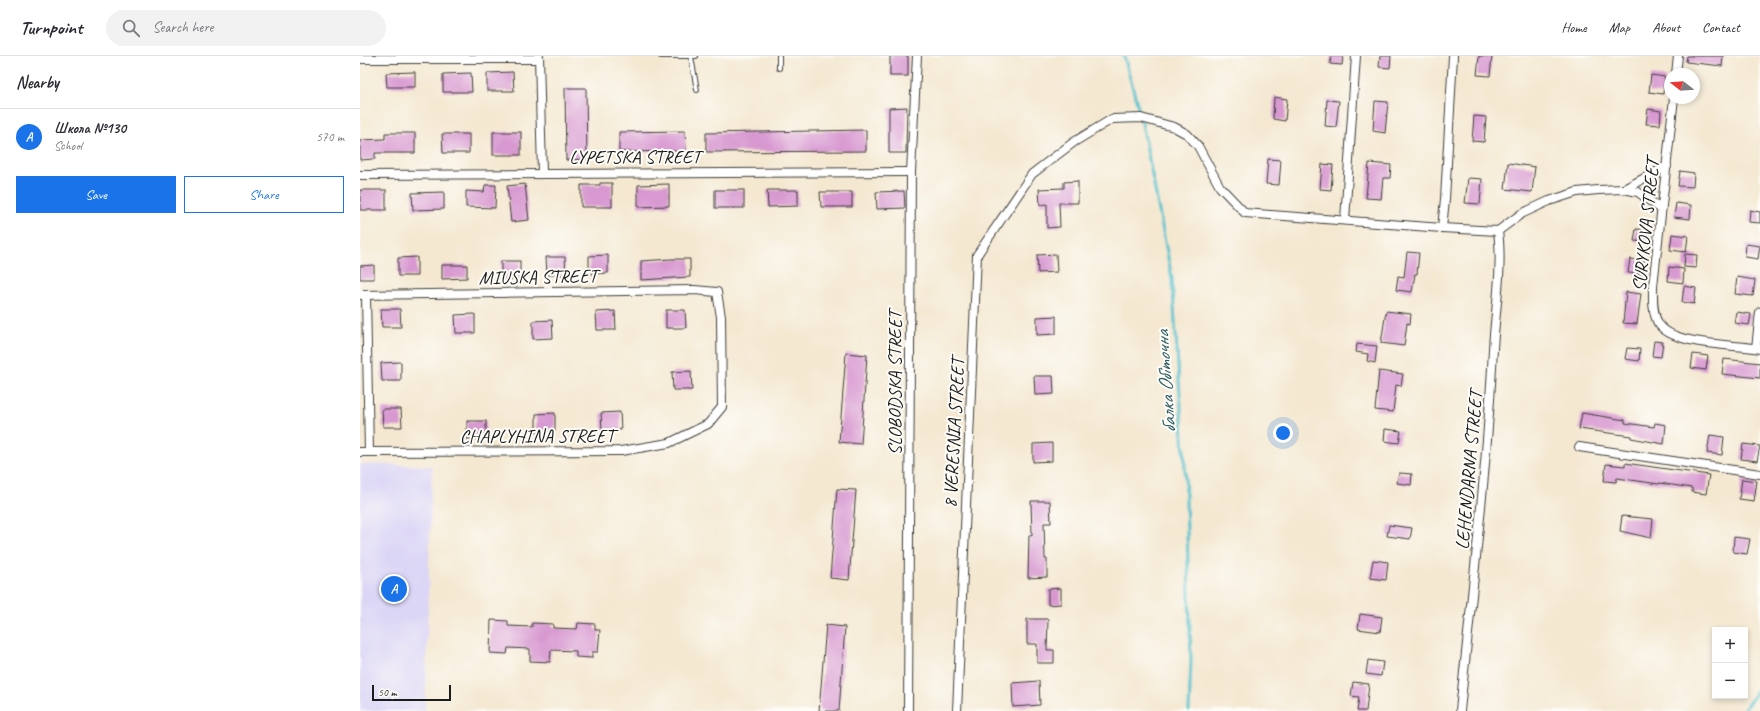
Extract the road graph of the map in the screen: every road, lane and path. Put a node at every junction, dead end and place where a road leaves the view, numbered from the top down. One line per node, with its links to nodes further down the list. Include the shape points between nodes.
1 (661, 56): 2 (lane)
2 (694, 56): 12 (lane)
3 (779, 56): 10 (lane)
4 (917, 56): 15 (street, SLOBODSKA STREET)
5 (1356, 56): 20 (street)
6 (1452, 56): 21 (street)
7 (1678, 56): 11 (street)
8 (539, 58): 9 (street); 16 (street)
9 (360, 59)
10 (778, 68)
11 (1677, 68)
12 (697, 90)
13 (1673, 104): 14 (street, SURYKOVA STREET)
14 (1667, 166): 18 (street); 19 (street, SURYKOVA STREET)
15 (911, 172): 16 (street, LYPETSKA STREET); 31 (street, SLOBODSKA STREET)
16 (542, 173): 17 (street, LYPETSKA STREET)
17 (360, 175)
18 (1624, 189): 19 (street, via 1638,192); 22 (street, via 1577,192 1549,201 1521,214)
19 (1661, 209): 25 (street, SURYKOVA STREET, via 1653,286 1653,307 1658,322 1670,334 1687,339)
20 (1345, 220): 21 (street); 32 (street, 8 VERESNIA STREET, via 1245,213 1220,187 1198,146 1187,134 1174,127 1141,118 1112,119 1074,142 1032,174 977,255)
21 (1442, 228): 22 (street)
22 (1498, 231): 33 (street, LEHENDARNA STREET, via 1501,250 1490,426)
23 (363, 295): 26 (street, MIUSKA STREET, via 694,290 717,292 721,317 722,407); 29 (street)
24 (1760, 312): 25 (street, SURYKOVA STREET)
25 (1758, 349)
26 (708, 424): 29 (street, CHAPLYHINA STREET, via 669,443 622,451)
27 (1579, 447): 30 (street)
28 (360, 452): 29 (street, CHAPLYHINA STREET)
29 (369, 452)
30 (1760, 474)
31 (908, 711)
32 (957, 711)
33 (1460, 711)

